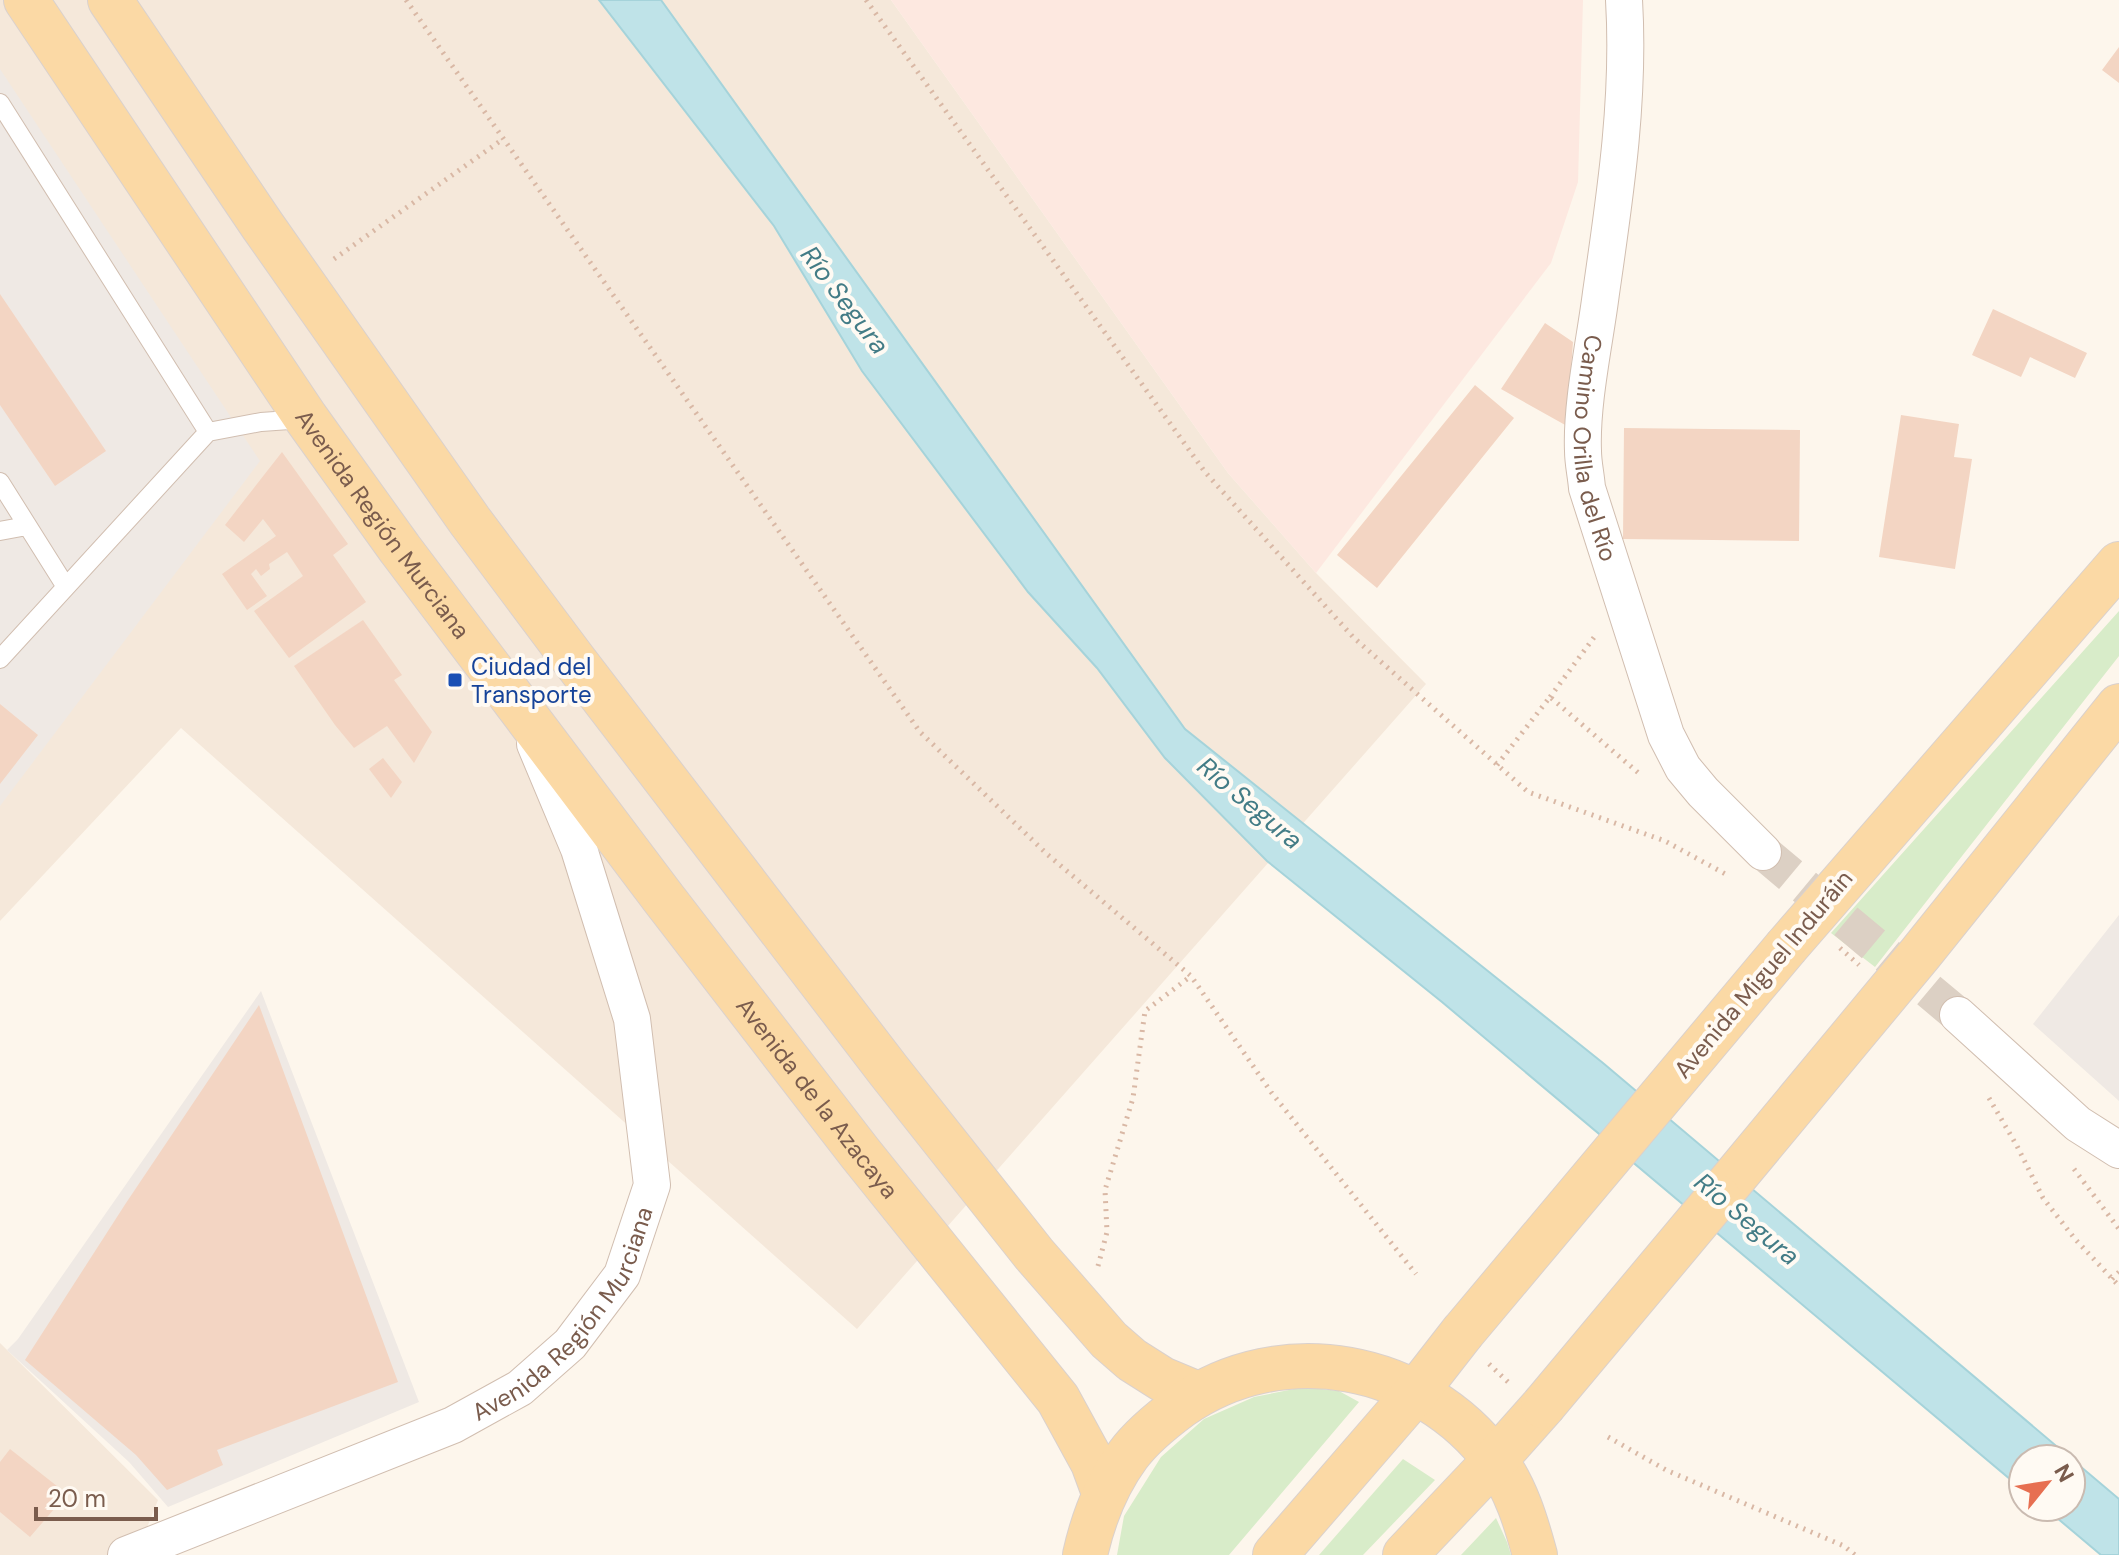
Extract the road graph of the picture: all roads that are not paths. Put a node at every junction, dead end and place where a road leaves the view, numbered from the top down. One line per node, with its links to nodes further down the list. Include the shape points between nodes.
1 (26, 0): 5 (main road, Avenida Región Murciana)
2 (110, 0): 19 (main road, via 470,521 889,1071 1109,1340 1162,1379)
3 (1624, 0): 15 (street, Camino Orilla del Río, via 1624,114 1585,411 1587,488 1666,735 1683,768)
4 (1, 106): 6 (lane)
5 (306, 418): 6 (lane); 13 (main road, Avenida Región Murciana)
6 (208, 432): 11 (lane)
7 (0, 482): 8 (lane)
8 (27, 526): 9 (lane); 11 (lane)
9 (0, 531)
10 (2119, 564): 18 (main road, Avenida Miguel Induráin, bridge, via 1797,933)
11 (66, 587): 12 (lane)
12 (0, 659)
13 (519, 706): 21 (main road, Avenida de la Azacaya, via 860,1153 1058,1399); 22 (street, Avenida Región Murciana, via 579,849 632,1019 652,1185 622,1275 570,1344 520,1388 453,1425)
14 (2119, 706): 20 (main road, bridge, via 1879,1004)
15 (1763, 852)
16 (1958, 1015): 17 (street, via 2078,1124)
17 (2119, 1150)
18 (1416, 1392): 19 (main road, via 1364,1372 1296,1366 1262,1370); 20 (main road, via 1454,1418); 24 (main road, Avenida Miguel Induráin)
19 (1198, 1394): 21 (main road, via 1139,1443)
20 (1495, 1460): 25 (main road); 26 (main road, via 1524,1515)
21 (1104, 1493): 23 (main road)
22 (126, 1555)
23 (1085, 1555)
24 (1275, 1555)
25 (1405, 1555)
26 (1535, 1555)

